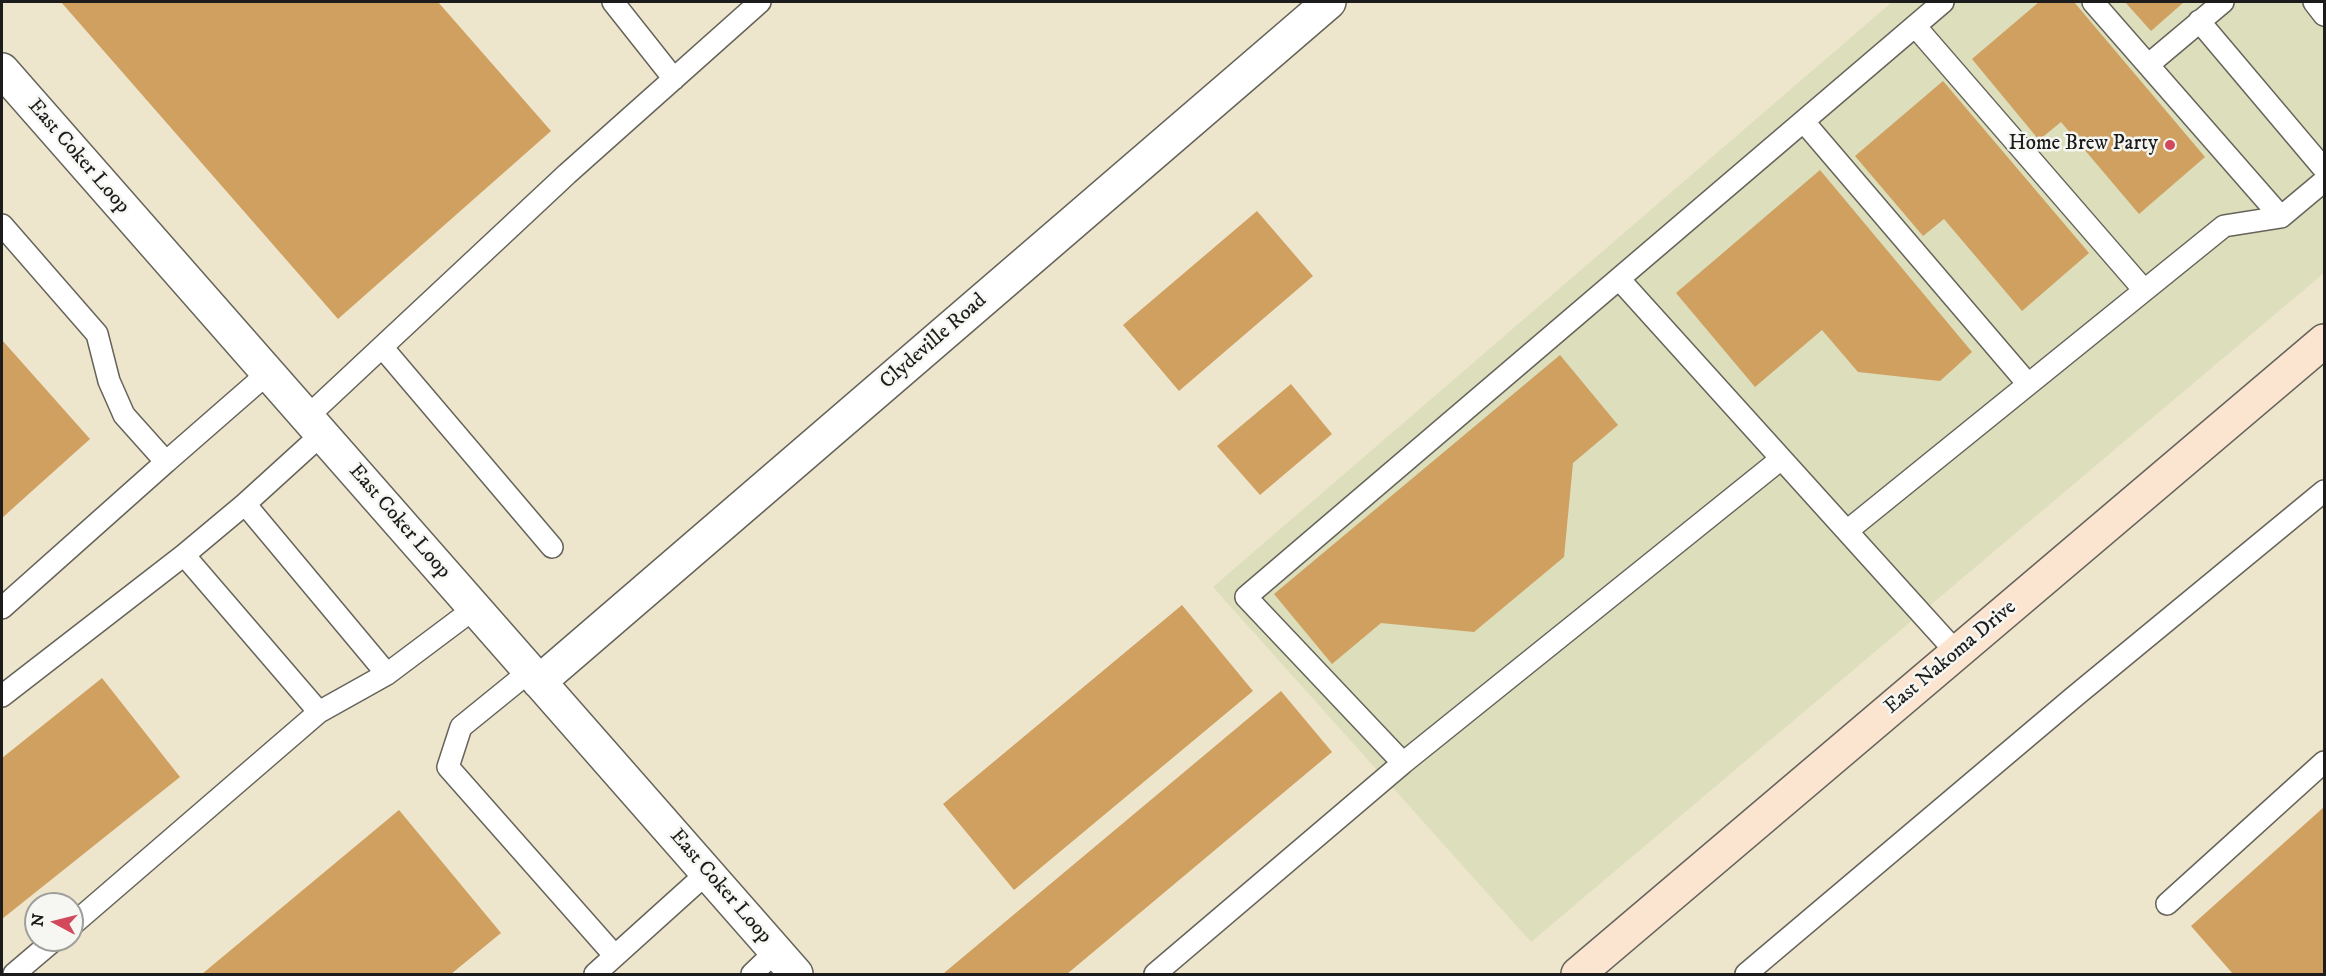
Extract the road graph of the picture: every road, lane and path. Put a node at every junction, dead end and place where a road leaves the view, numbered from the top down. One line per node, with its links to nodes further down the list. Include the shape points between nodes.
1 (613, 2): 13 (lane)
2 (760, 2): 13 (lane)
3 (1329, 2): 37 (street, Clydeville Road)
4 (1943, 2): 10 (lane)
5 (2093, 2): 11 (lane)
6 (2223, 2): 9 (lane)
7 (2314, 2): 8 (lane)
8 (2325, 15)
9 (2199, 21): 11 (lane); 15 (lane)
10 (1915, 26): 14 (lane); 20 (lane)
11 (2148, 64): 17 (lane)
12 (2, 70): 23 (street, East Coker Loop)
13 (674, 79): 22 (lane)
14 (1804, 122): 19 (lane); 24 (lane)
15 (2325, 169)
16 (2325, 181): 17 (lane)
17 (2281, 217): 20 (lane, via 2224,226)
18 (2, 225): 27 (lane, via 97,334 109,381 124,415)
19 (1619, 279): 26 (lane); 41 (lane, via 1246,597)
20 (2144, 290): 24 (lane)
21 (2325, 341): 35 (main road, East Nakoma Drive)
22 (382, 347): 25 (lane); 31 (lane)
23 (268, 373): 25 (street, East Coker Loop); 27 (lane)
24 (2028, 384): 30 (lane)
25 (314, 426): 29 (lane); 34 (street, East Coker Loop)
26 (1781, 459): 30 (lane); 41 (lane)
27 (166, 462): 33 (lane)
28 (2325, 491): 53 (lane, via 2083,689)
29 (245, 504): 32 (lane); 36 (lane)
30 (1847, 531): 35 (lane)
31 (552, 547)
32 (184, 555): 38 (lane); 39 (lane)
33 (2, 608)
34 (475, 608): 36 (lane); 37 (street, East Coker Loop)
35 (1957, 653): 52 (main road, East Nakoma Drive)
36 (387, 674): 39 (lane)
37 (535, 677): 42 (street, East Coker Loop); 46 (lane, via 461,727 448,767)
38 (2, 696)
39 (319, 712): 44 (lane)
40 (2325, 762): 43 (lane)
41 (1403, 763): 51 (lane)
42 (707, 873): 46 (lane); 47 (street, East Coker Loop)
43 (2167, 904)
44 (84, 915)
45 (40, 952): 48 (lane)
46 (615, 956): 49 (lane)
47 (786, 963): 50 (lane)
48 (14, 975)
49 (595, 975)
50 (752, 975)
51 (1155, 975)
52 (1578, 975)
53 (1746, 975)

